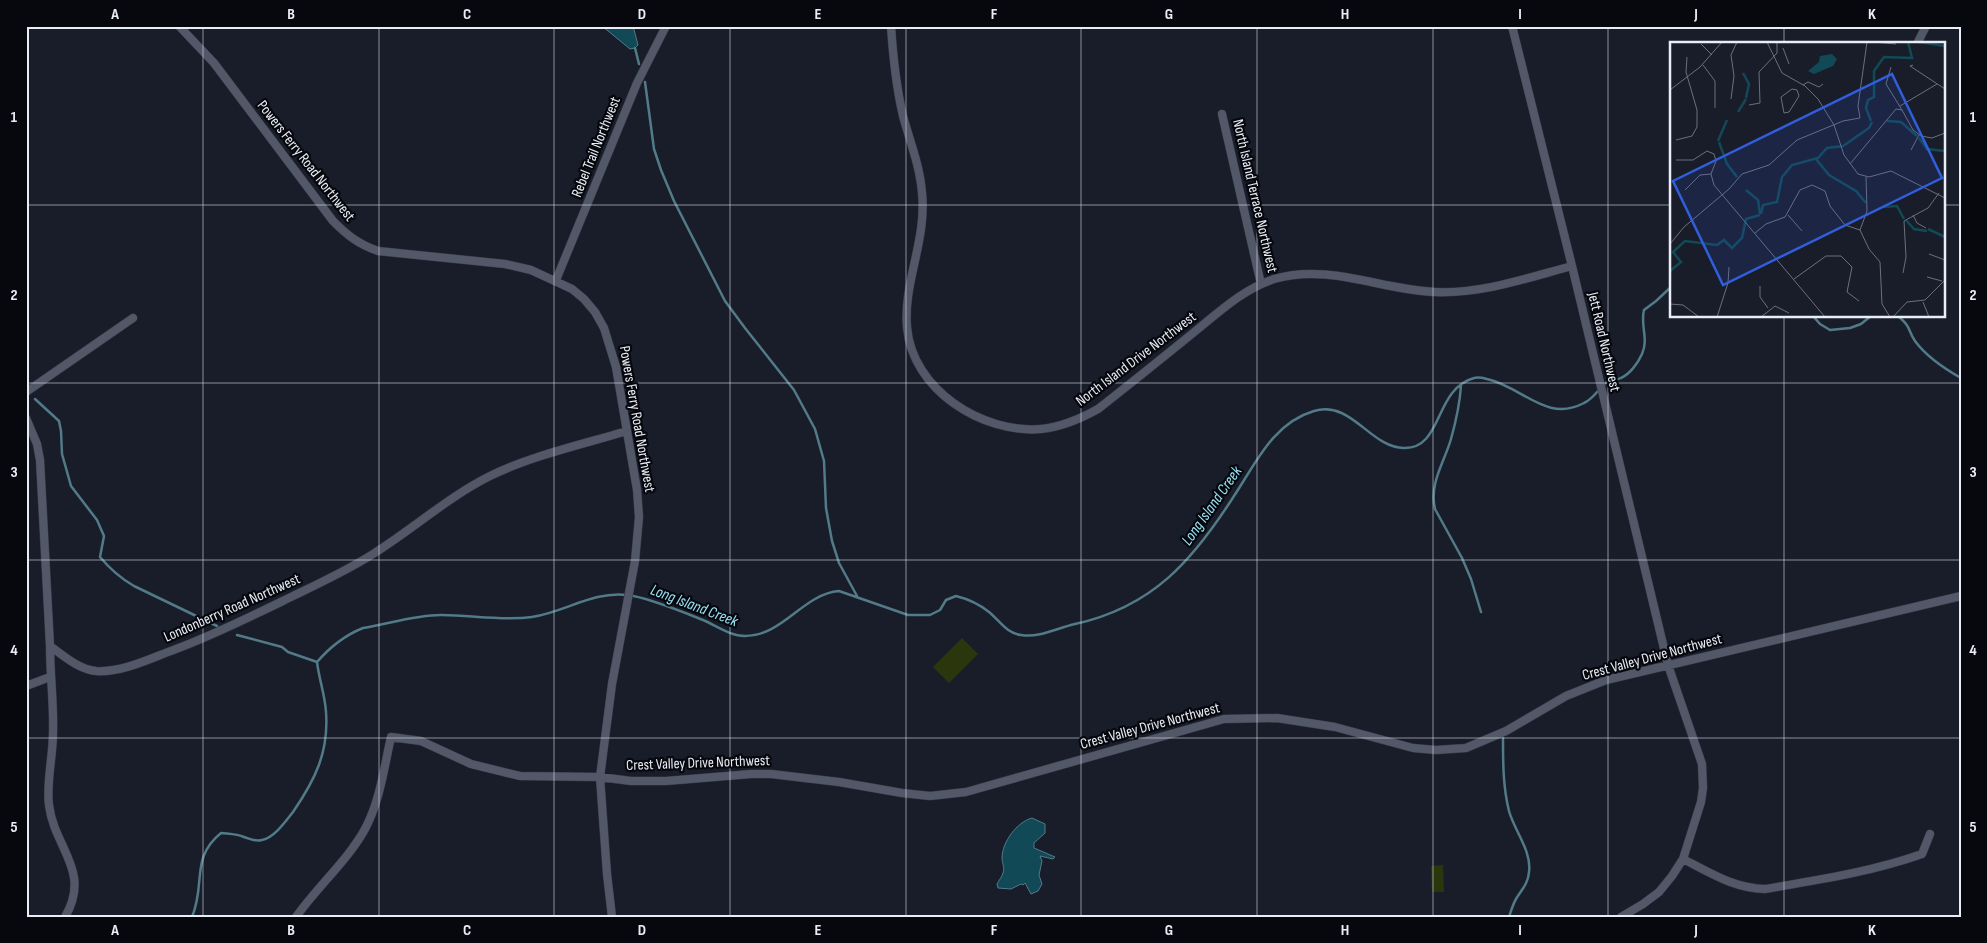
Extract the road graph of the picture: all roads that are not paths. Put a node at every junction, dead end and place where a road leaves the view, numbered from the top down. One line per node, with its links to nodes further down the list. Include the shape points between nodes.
1 (179, 26): 9 (street, Powers Ferry Road Northwest, via 214,63 332,220 350,238 362,246 378,250 505,264)
2 (666, 26): 9 (street, Rebel Trail Northwest, via 637,83)
3 (891, 26): 10 (street, North Island Drive Northwest, via 898,92 923,195 921,233 908,297 907,329 919,366 931,383 953,402 976,416 1010,427 1040,429 1070,423 1098,409 1234,300)
4 (1512, 26): 8 (street, Jett Road Northwest)
5 (1926, 26): 6 (street)
6 (1918, 42)
7 (1222, 114): 10 (street, North Island Terrace Northwest)
8 (1572, 266): 10 (street, North Island Drive Northwest, via 1495,287 1457,292 1414,290 1319,273 1290,275); 17 (street, Jett Road Northwest)
9 (556, 280): 14 (street, Powers Ferry Road Northwest, via 584,300 604,328 616,367)
10 (1261, 284)
11 (133, 318): 12 (street)
12 (26, 392)
13 (26, 418): 16 (street, via 40,460)
14 (627, 431): 16 (street, Londonberry Road Northwest, via 491,476 348,569 234,625 153,658 113,670 94,670 76,664); 20 (street, Powers Ferry Road Northwest, via 637,490 638,539 612,684)
15 (1961, 596): 17 (street, Crest Valley Drive Northwest)
16 (50, 646): 18 (street)
17 (1668, 665): 20 (street, Crest Valley Drive Northwest, via 1587,686 1506,731 1456,750 1413,748 1312,723 1248,717 1224,719 947,795 902,793 771,774 666,781); 22 (street, Jett Road Northwest, via 1699,754 1703,775 1701,802)
18 (50, 677): 19 (street); 23 (street, via 54,731 49,805 75,880 72,902)
19 (26, 686)
20 (600, 777): 24 (street, Crest Valley Drive Northwest, via 536,777 505,773 471,764 421,741 391,737 380,790 365,828); 25 (street, Powers Ferry Road Northwest)
21 (1930, 834): 22 (street, via 1922,854 1859,872 1765,889 1734,884)
22 (1683, 859): 26 (street, Jett Road Northwest, via 1659,892)
23 (65, 917)
24 (296, 917)
25 (612, 917)
26 (1621, 917)

